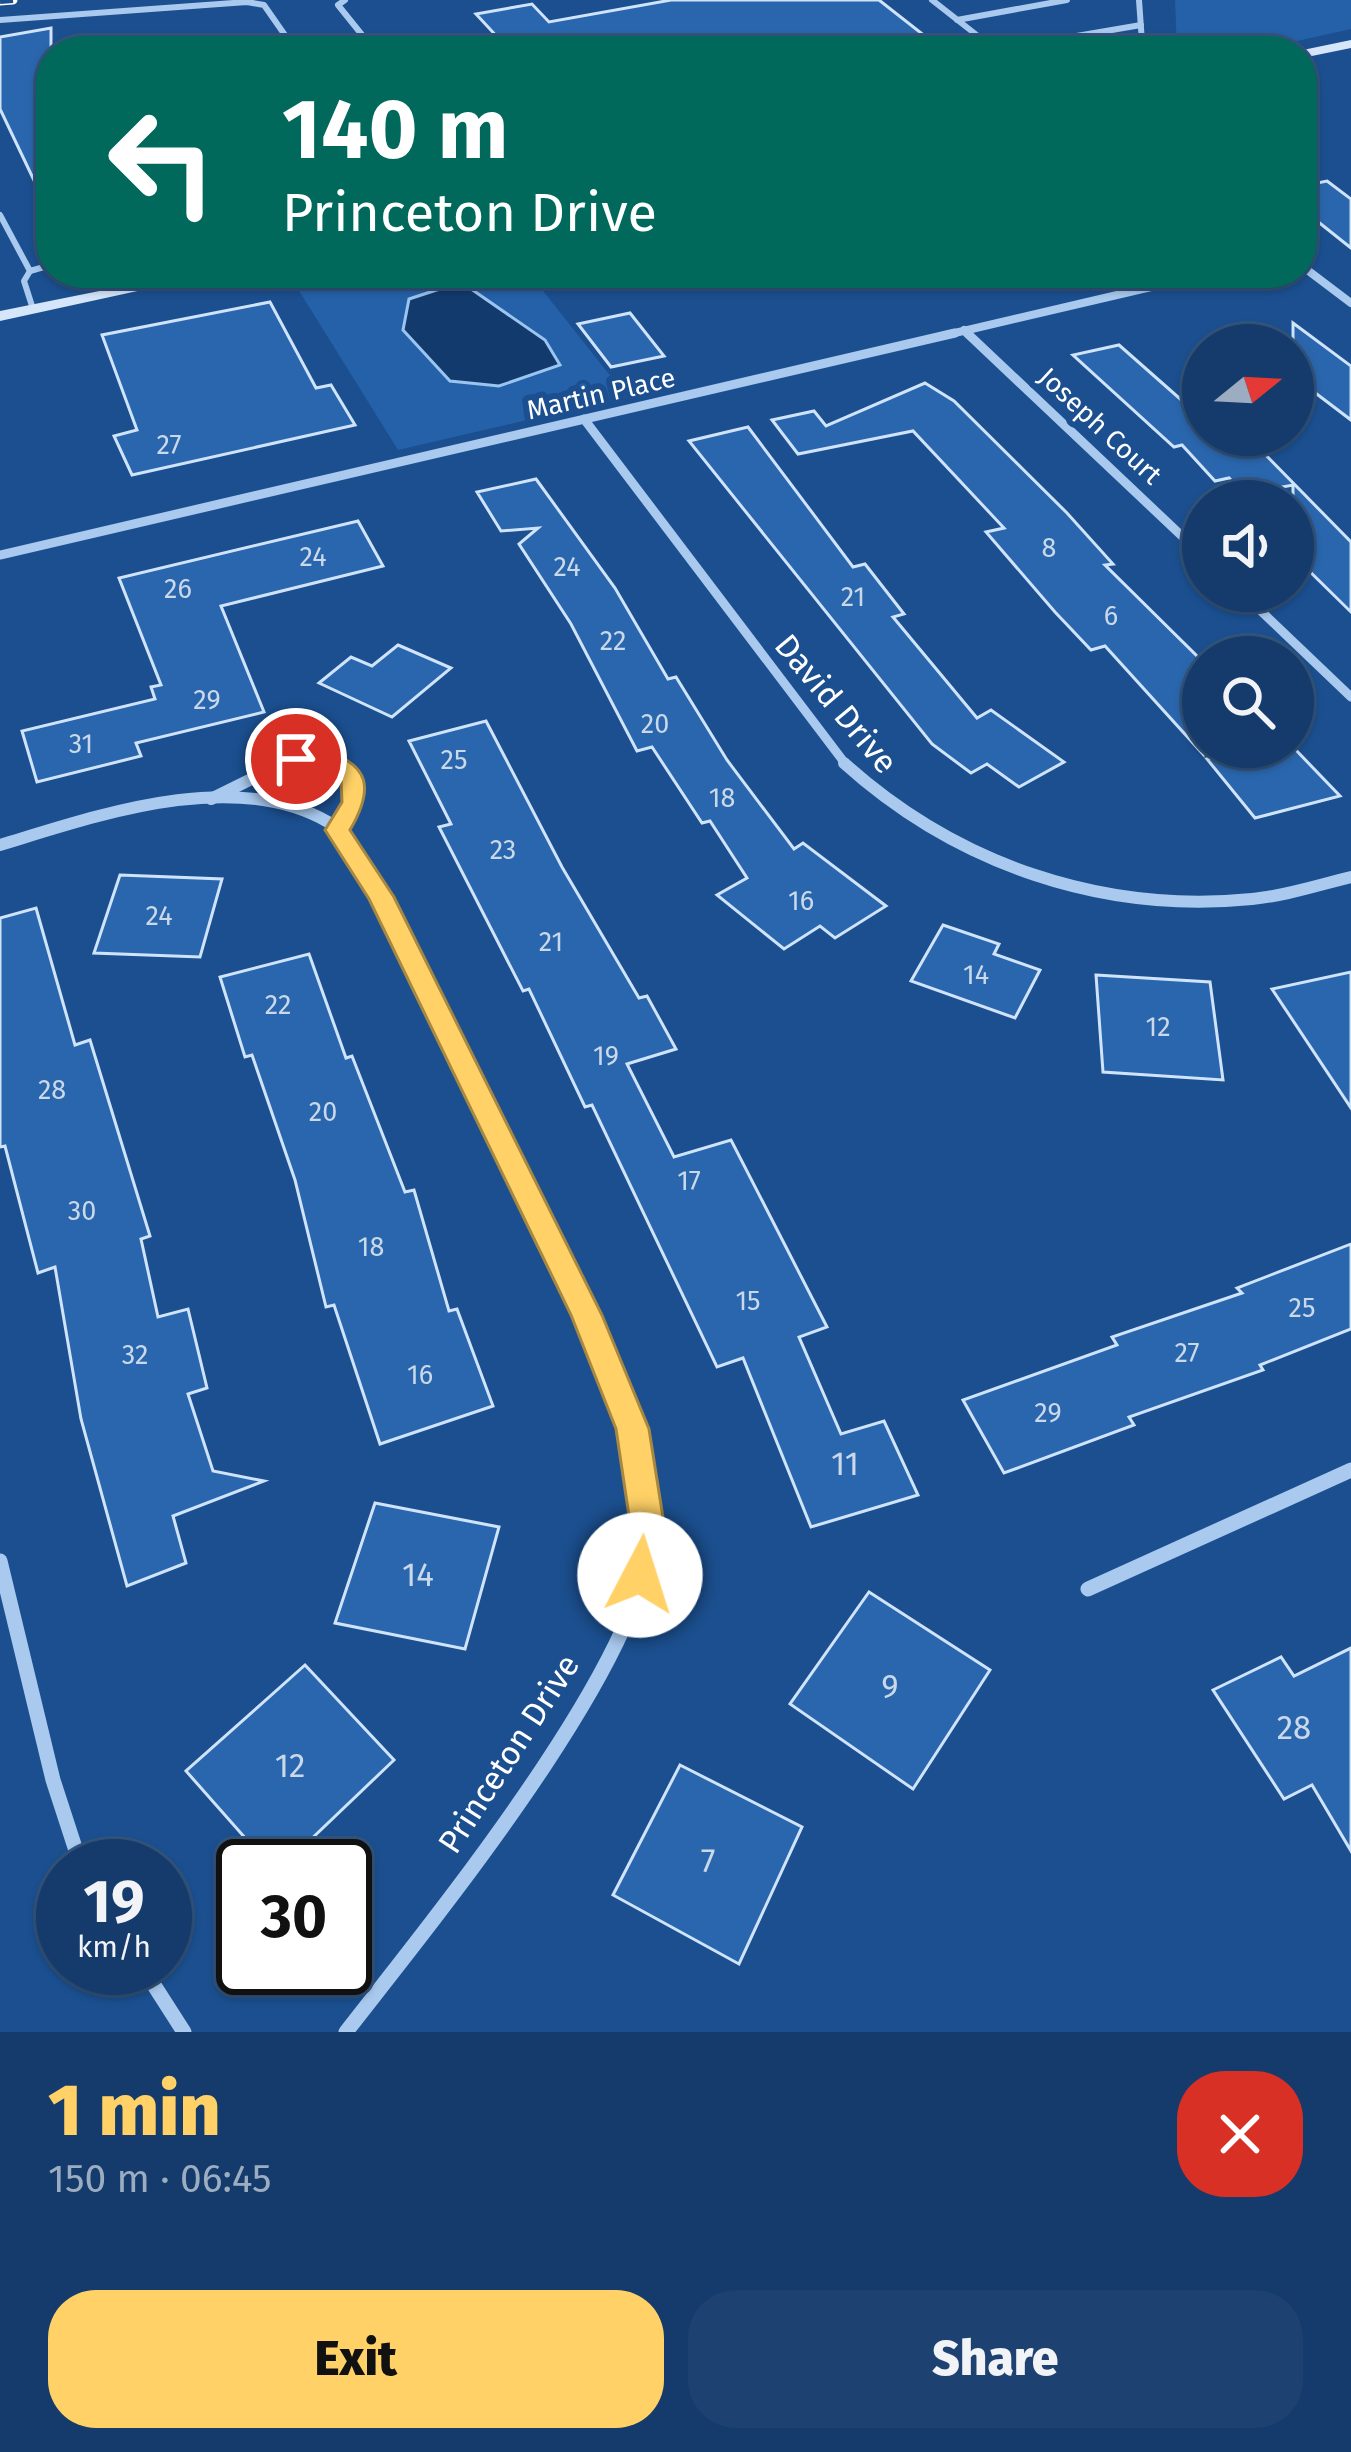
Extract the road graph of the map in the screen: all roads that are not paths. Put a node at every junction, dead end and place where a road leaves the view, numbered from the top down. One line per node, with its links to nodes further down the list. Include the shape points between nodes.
1 (345, 0): 9 (lane, via 338,4)
2 (932, 0): 6 (lane)
3 (1067, 0): 6 (lane)
4 (1139, 0): 7 (lane)
5 (0, 20): 8 (lane, via 247,2 264,5)
6 (957, 20): 10 (lane)
7 (1141, 25): 11 (lane); 12 (lane)
8 (286, 36)
9 (363, 36)
10 (977, 36)
11 (1080, 36)
12 (1142, 36)
13 (1351, 44): 14 (street)
14 (1317, 51)
15 (0, 215): 17 (lane)
16 (36, 269): 17 (lane)
17 (30, 271): 22 (lane, via 24,281)
18 (1317, 277): 21 (street)
19 (137, 288): 22 (street)
20 (1146, 288): 24 (street, Martin Place)
21 (1351, 303)
22 (33, 309): 23 (street)
23 (0, 316)
24 (964, 330): 25 (street, Martin Place); 26 (street, Joseph Court)
25 (584, 419): 27 (street, Martin Place); 33 (street, David Drive, via 833,753 919,827 1028,876 1126,897 1253,899)
26 (1182, 536)
27 (0, 555)
28 (1262, 612): 29 (street)
29 (1351, 697)
30 (207, 801): 31 (street, via 302,810); 31 (street, via 260,770 322,758 353,780 354,802); 32 (street)
31 (338, 830): 40 (street, Princeton Drive, via 381,897 586,1315 632,1429 650,1543 621,1637 467,1874)
32 (0, 845)
33 (1351, 877)
34 (1351, 1470): 36 (street)
35 (0, 1561): 37 (street)
36 (1088, 1589)
37 (72, 1839)
38 (160, 1995): 39 (street)
39 (184, 2032)
40 (346, 2032)

